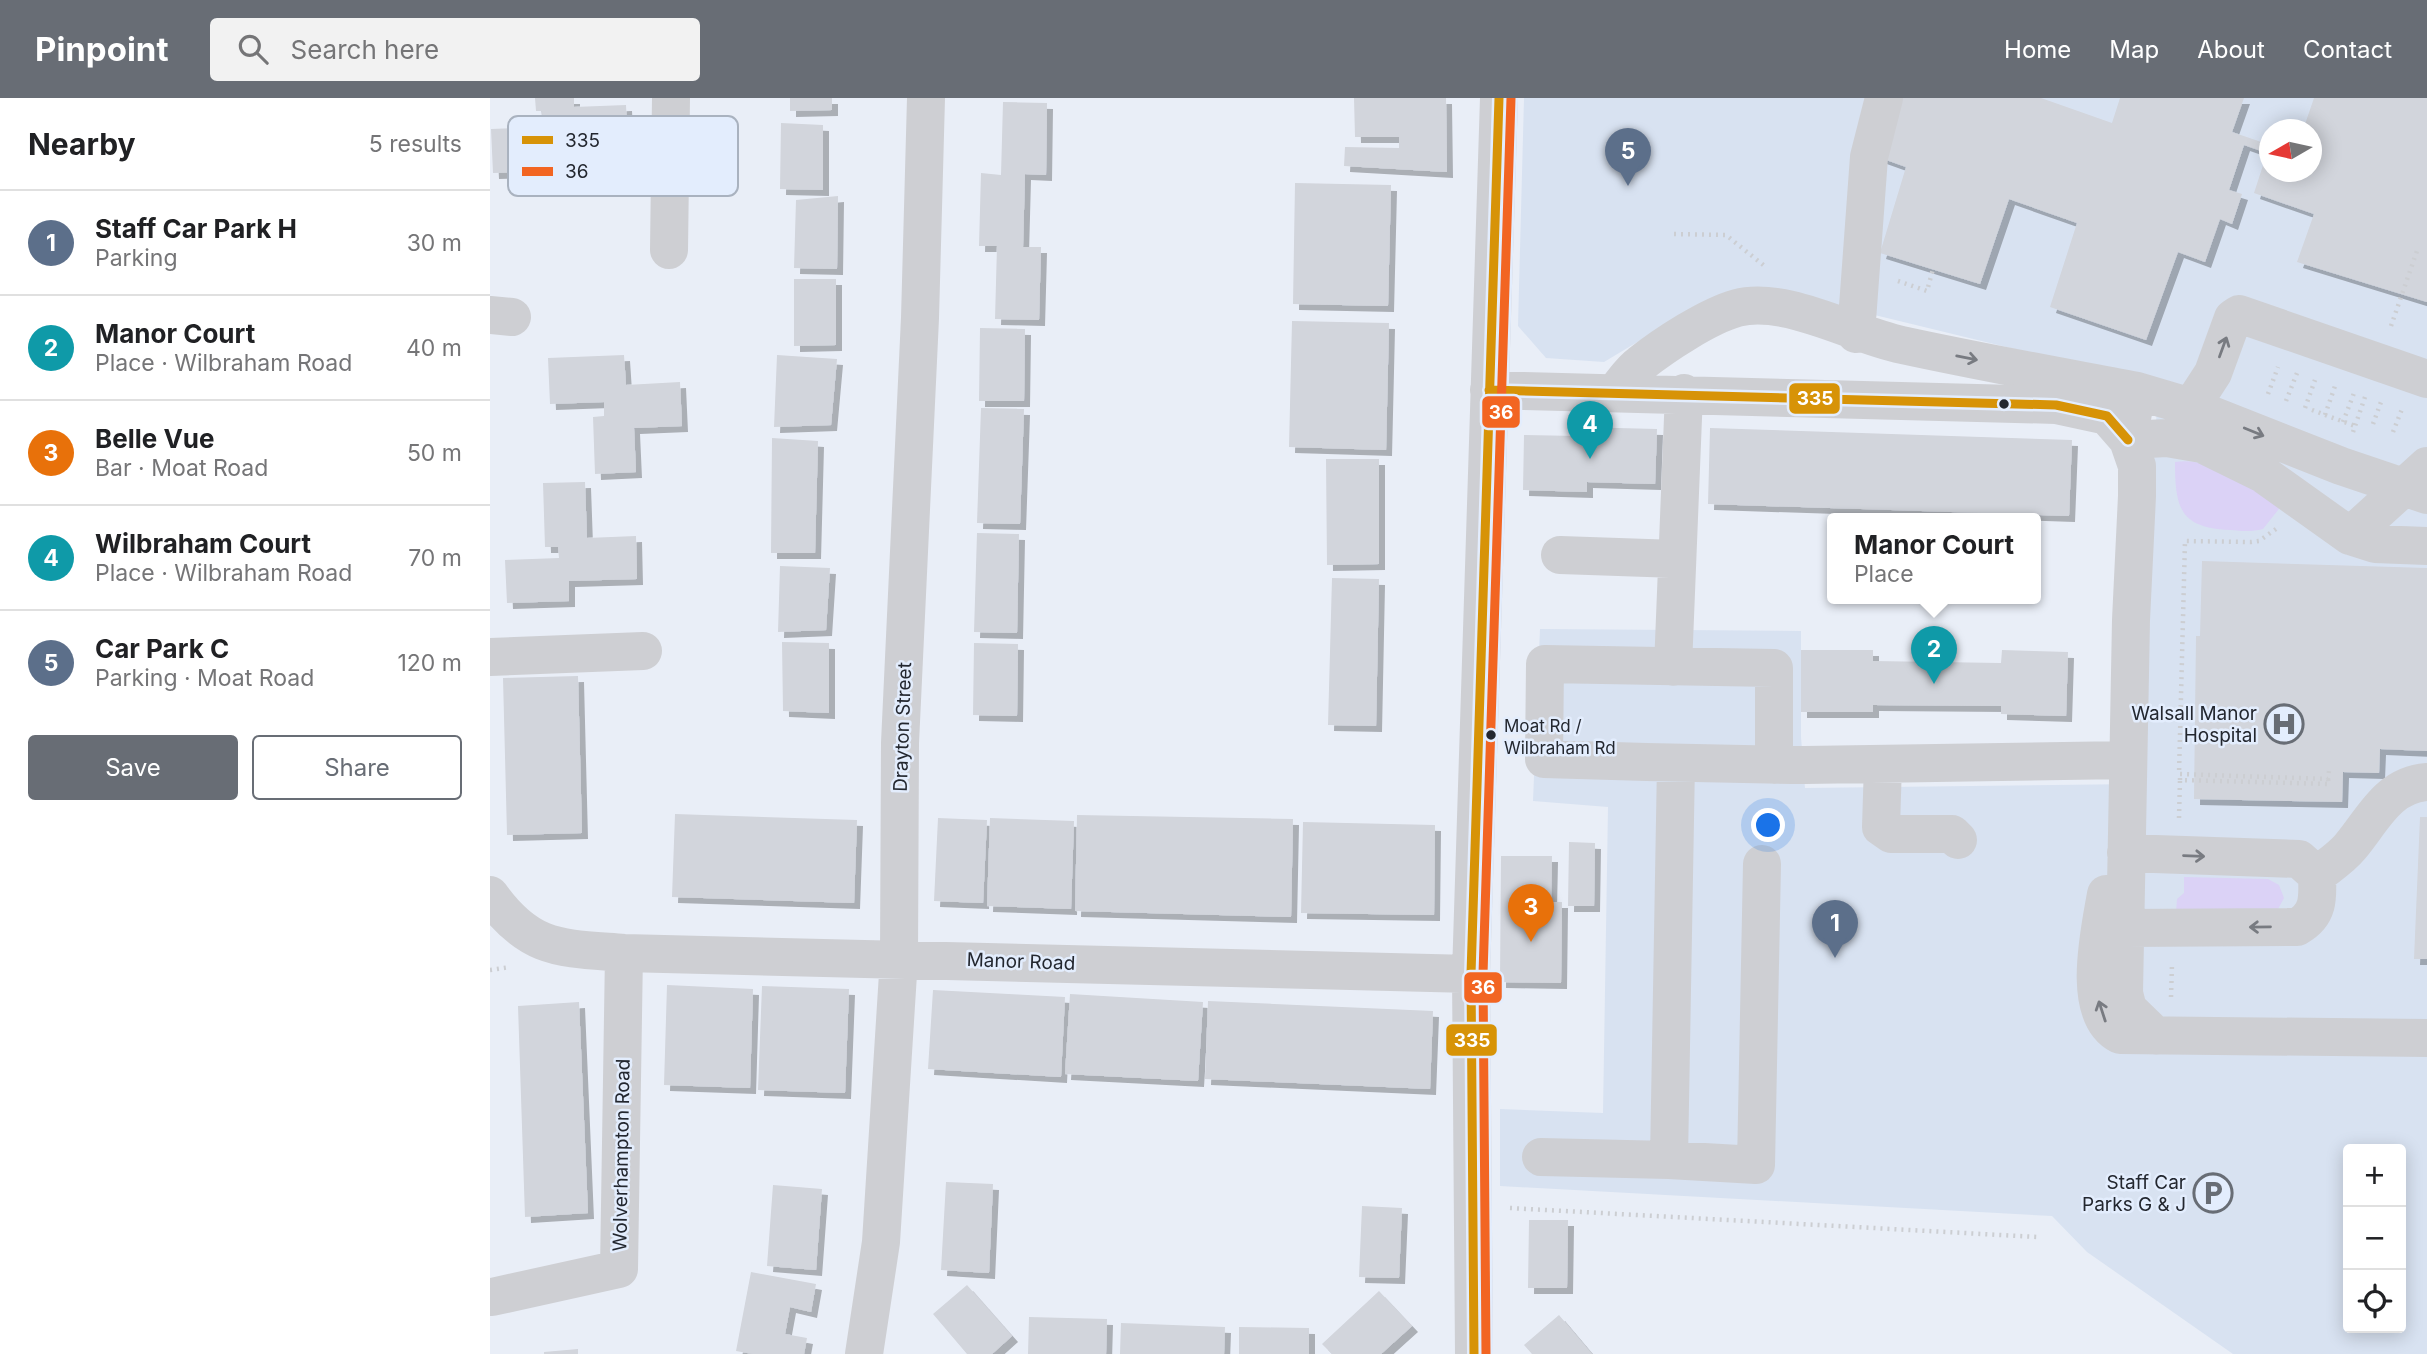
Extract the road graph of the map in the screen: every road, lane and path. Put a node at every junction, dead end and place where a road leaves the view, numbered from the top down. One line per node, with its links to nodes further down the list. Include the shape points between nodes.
1 (671, 98): 5 (street)
2 (926, 98): 56 (street, Drayton Street, via 900,743)
3 (1499, 98): 18 (street)
4 (1884, 98): 11 (street, via 1869,157)
5 (671, 116)
6 (670, 196): 8 (street)
7 (1674, 234): 10 (path, via 1726,235)
8 (669, 250)
9 (1933, 269): 11 (path, via 1927,291 1879,275 1874,295)
10 (1774, 272)
11 (1859, 291): 12 (street)
12 (1856, 334): 13 (street); 20 (street, via 1800,313 1766,306 1737,308 1638,365)
13 (1900, 345): 19 (street, one-way to 19); 25 (street)
14 (2280, 363): 23 (path)
15 (2298, 369): 26 (path)
16 (2317, 376): 28 (path)
17 (2336, 383): 29 (path)
18 (1489, 390): 20 (street); 57 (street)
19 (2137, 391): 27 (street); 32 (street)
20 (1615, 392): 22 (street)
21 (2415, 392): 27 (street, one-way to 21, via 2213,373 2239,314); 31 (path)
22 (1684, 393): 25 (street); 38 (street)
23 (2268, 394)
24 (2383, 398): 30 (path)
25 (1892, 399): 32 (street, via 2079,408 2106,416)
26 (2286, 401)
27 (2191, 407): 33 (street, one-way to 33, via 2341,466)
28 (2305, 408)
29 (2325, 415)
30 (2373, 424)
31 (2393, 432)
32 (2128, 440): 34 (street, via 2167,438 2202,444); 42 (street, via 2137,466 2137,486)
33 (2420, 482): 35 (street)
34 (2299, 498): 35 (street); 46 (path, via 2281,525 2259,541 2185,541 2179,774 2328,779)
35 (2350, 536): 36 (street, via 2375,544)
36 (2427, 547)
37 (1560, 555): 38 (street)
38 (1677, 559): 41 (street)
39 (643, 651): 40 (street)
40 (490, 657)
41 (1673, 667): 43 (street, via 1545,664 1544,759); 45 (street, via 1774,668)
42 (2127, 760): 44 (street); 50 (street); 54 (street)
43 (1676, 763): 45 (street); 60 (street)
44 (1874, 764): 45 (street); 48 (street); 49 (street, via 1881,827 1891,834 1952,834)
45 (1774, 765)
46 (2329, 771)
47 (2427, 782): 52 (street, via 2409,785 2391,796 2349,849)
48 (1865, 808)
49 (1958, 840)
50 (2126, 853): 52 (street, one-way to 52, via 2299,859); 54 (street)
51 (1762, 864): 60 (street, via 1756,1166)
52 (2317, 875): 54 (street, one-way to 54, via 2314,914 2297,927)
53 (490, 895): 55 (street, Manor Road, via 533,939)
54 (2115, 915): 58 (street, via 2096,957 2100,1012 2111,1030 2120,1035)
55 (624, 953): 56 (street, Manor Road); 63 (street, Wolverhampton Road, via 619,1269)
56 (899, 958): 57 (street, Manor Road); 64 (street, Drayton Street, via 881,1242)
57 (1471, 974): 61 (street)
58 (2427, 1038)
59 (1541, 1157): 60 (street)
60 (1669, 1160)
61 (1471, 1205): 62 (path); 65 (street)
62 (2037, 1237)
63 (492, 1297)
64 (864, 1354)
65 (1474, 1354)

